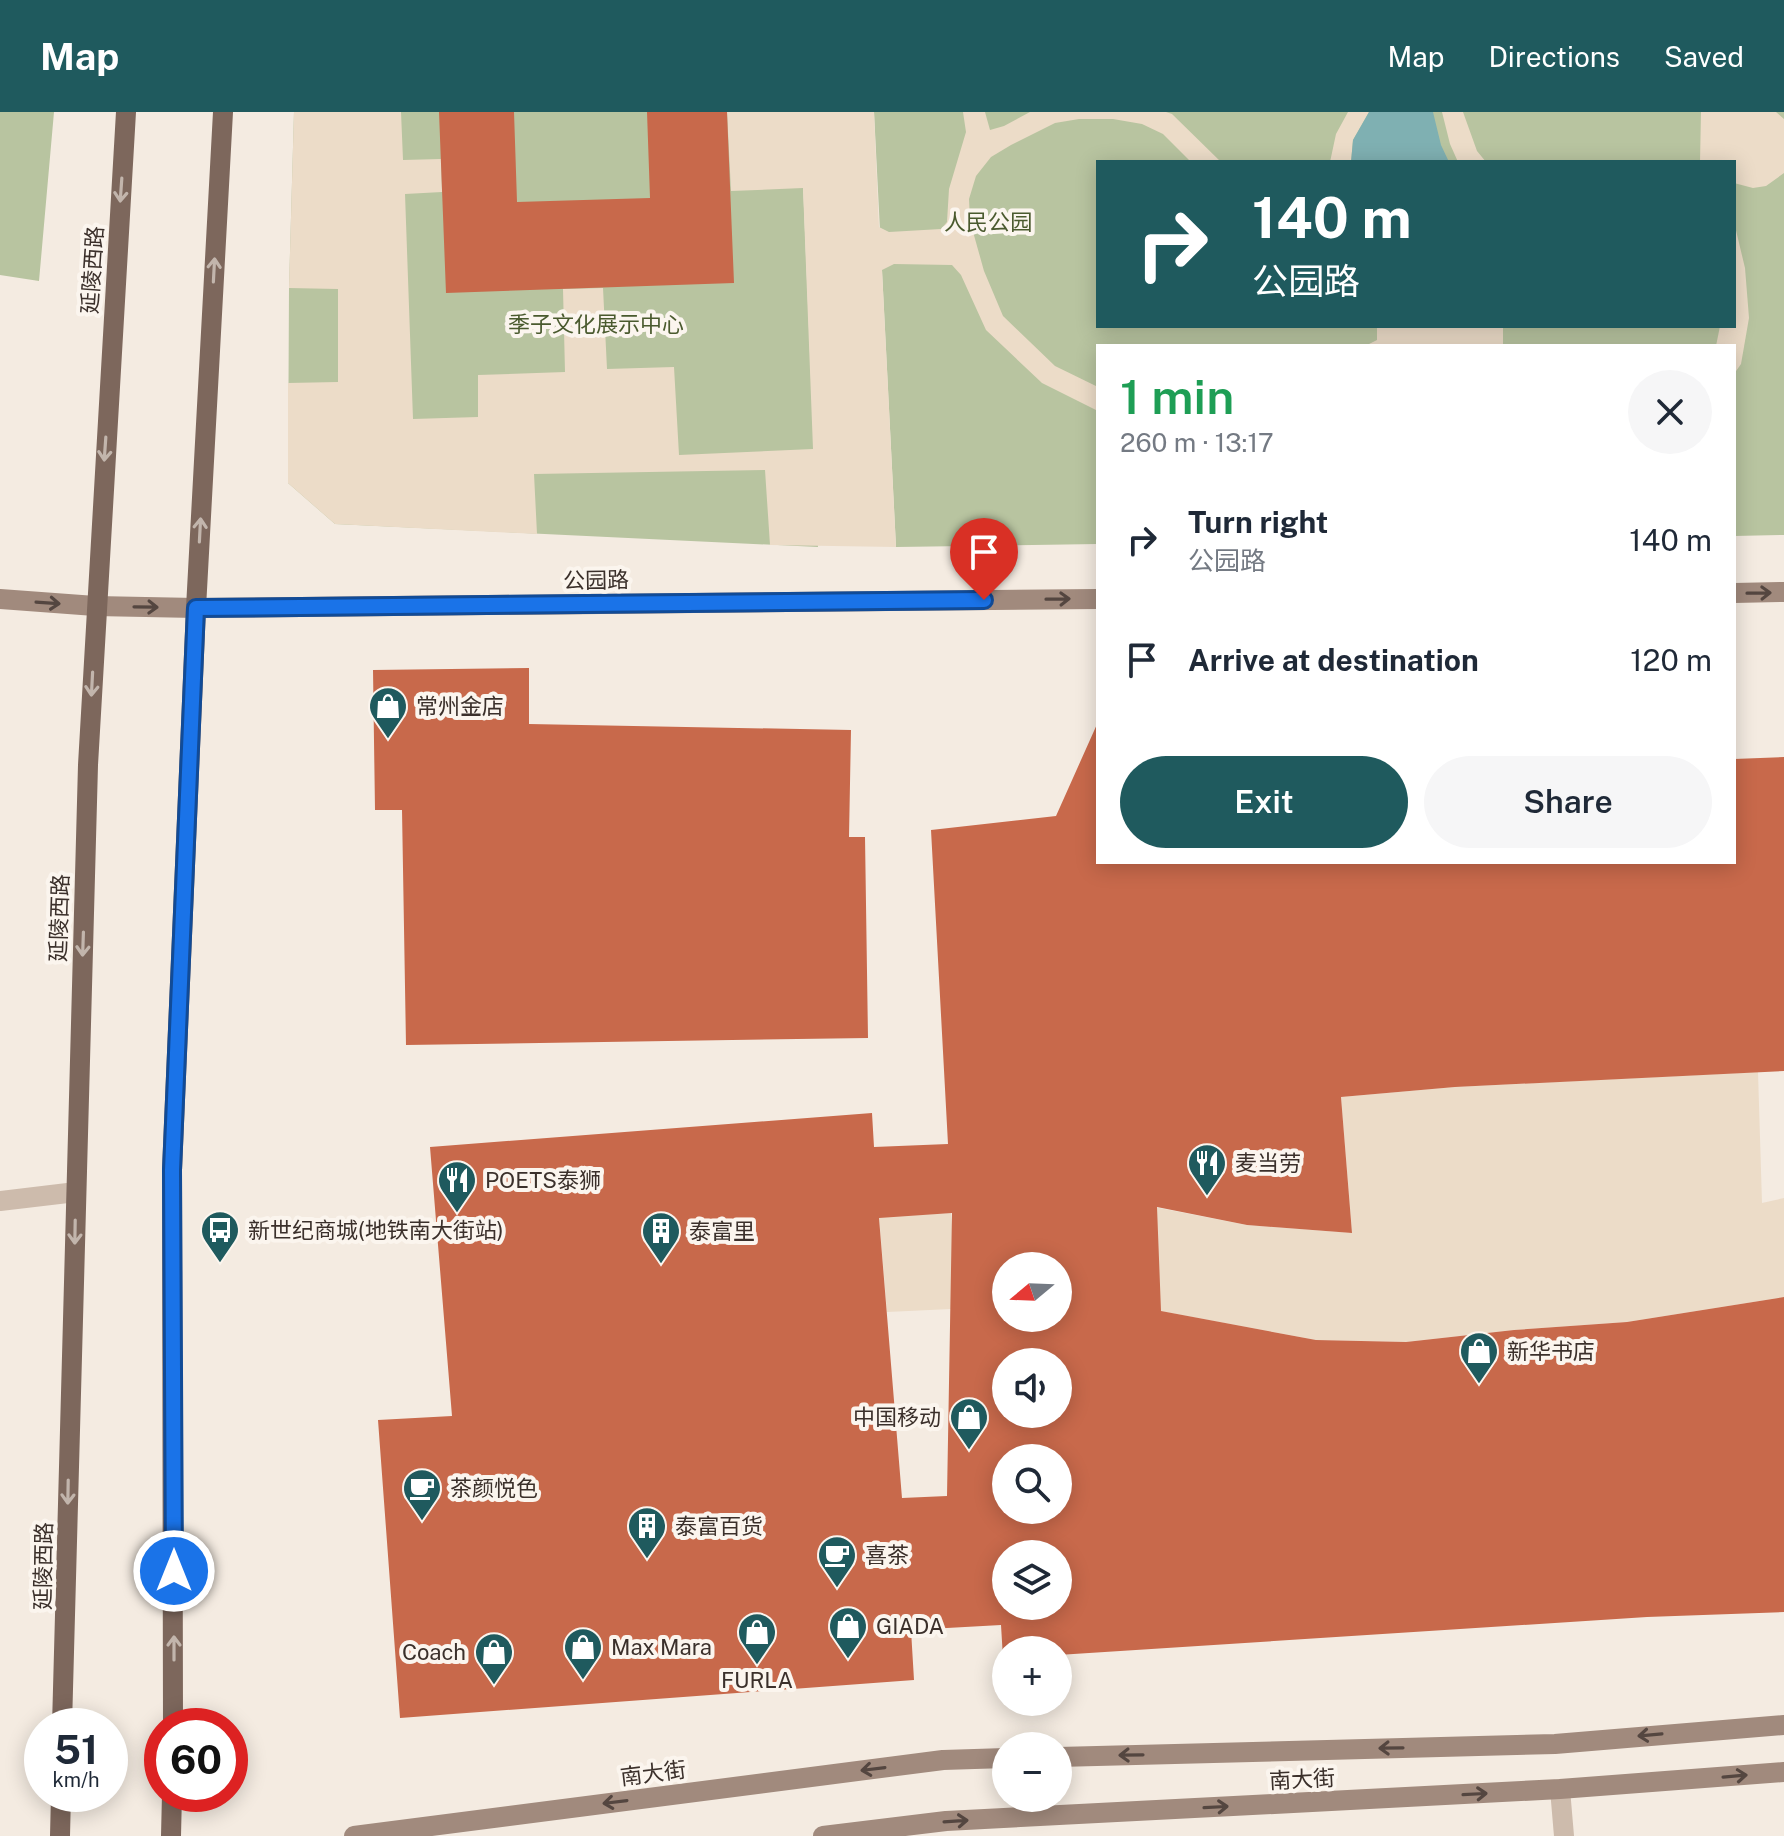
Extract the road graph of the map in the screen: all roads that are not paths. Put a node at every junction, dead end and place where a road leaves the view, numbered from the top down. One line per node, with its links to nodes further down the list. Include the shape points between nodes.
1 (126, 112): 7 (main road, 延陵西路, one-way to 7)
2 (223, 112): 8 (main road, one-way to 2)
3 (1784, 592): 4 (main road, one-way to 3)
4 (1736, 593)
5 (0, 599): 7 (main road, 公园路, one-way to 7)
6 (1096, 599): 8 (main road, 公园路, one-way to 6)
7 (95, 606): 8 (main road, 公园路, one-way to 8); 9 (main road, 延陵西路, one-way to 9)
8 (196, 608): 12 (main road, one-way to 8, via 172,1170)
9 (76, 1192): 10 (street); 11 (main road, 延陵西路, one-way to 11)
10 (0, 1201)
11 (62, 1708)
12 (173, 1708)
13 (1784, 1725): 14 (main road, 南大街, one-way to 14, via 1555,1744)
14 (1072, 1757)
15 (992, 1758): 22 (main road, 南大街, one-way to 22, via 943,1760)
16 (1784, 1772): 17 (main road, 南大街, one-way to 16)
17 (1560, 1789): 23 (main road, 南大街, one-way to 17, via 946,1821); 24 (street)
18 (61, 1812): 20 (main road)
19 (172, 1812): 21 (main road)
20 (60, 1836)
21 (171, 1836)
22 (354, 1836)
23 (823, 1836)
24 (1564, 1836)

